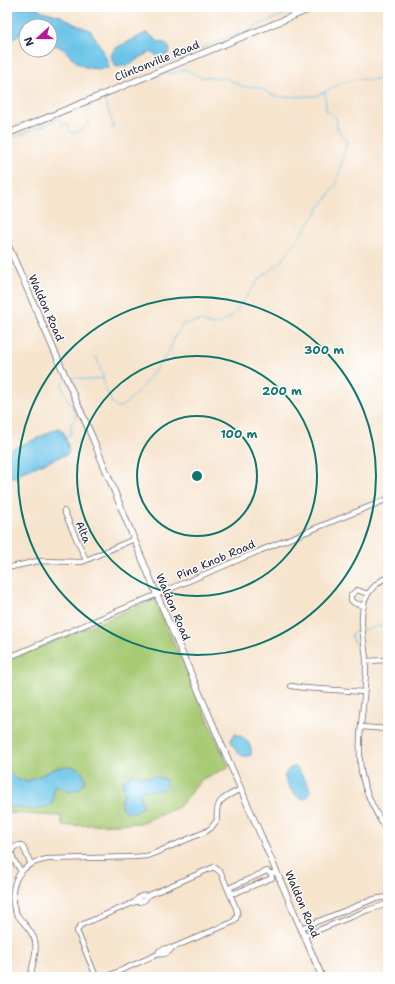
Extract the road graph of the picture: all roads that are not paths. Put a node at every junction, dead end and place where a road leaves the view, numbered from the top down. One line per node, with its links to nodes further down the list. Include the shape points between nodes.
1 (315, 7): 2 (street, Clintonville Road)
2 (7, 134)
3 (7, 243): 6 (street, Waldon Road)
4 (388, 499): 11 (street, Pine Knob Road)
5 (64, 511): 7 (street, Alta)
6 (134, 539): 7 (street); 11 (street, Waldon Road)
7 (86, 560): 8 (street, via 38,561)
8 (7, 568)
9 (388, 577): 10 (street)
10 (368, 594): 12 (street); 12 (street, via 357,590 351,595 351,600)
11 (157, 595): 13 (street, Pine Knob Road); 20 (street, Waldon Road)
12 (364, 606): 15 (street, via 362,617)
13 (7, 658)
14 (388, 660): 15 (street)
15 (366, 661): 17 (street)
16 (291, 686): 17 (street)
17 (364, 692): 18 (street)
18 (361, 727): 19 (street); 21 (street, via 361,770 366,790)
19 (388, 729)
20 (241, 789): 22 (street, via 220,801 216,809 217,820 206,832 146,856 48,859); 24 (street, Waldon Road)
21 (388, 834)
22 (31, 864): 23 (street); 23 (street, via 21,845 13,847 12,854)
23 (21, 871): 32 (street, via 14,884 12,896 17,914 34,938 35,954)
24 (274, 873): 25 (street, via 272,878 235,893); 25 (street, via 267,871 231,887); 30 (street, Waldon Road)
25 (229, 892): 33 (street, via 221,873 214,867 147,896 138,897 135,902 81,925 77,932); 34 (street, via 238,914 233,922 172,948 170,952 158,954)
26 (388, 897): 28 (street, via 374,899)
27 (388, 904): 29 (street)
28 (346, 910): 29 (street); 30 (street)
29 (349, 917): 31 (street)
30 (301, 928): 31 (street, Waldon Road)
31 (304, 936): 35 (street, Waldon Road)
32 (31, 977)
33 (98, 977)
34 (106, 977)
35 (322, 977)

